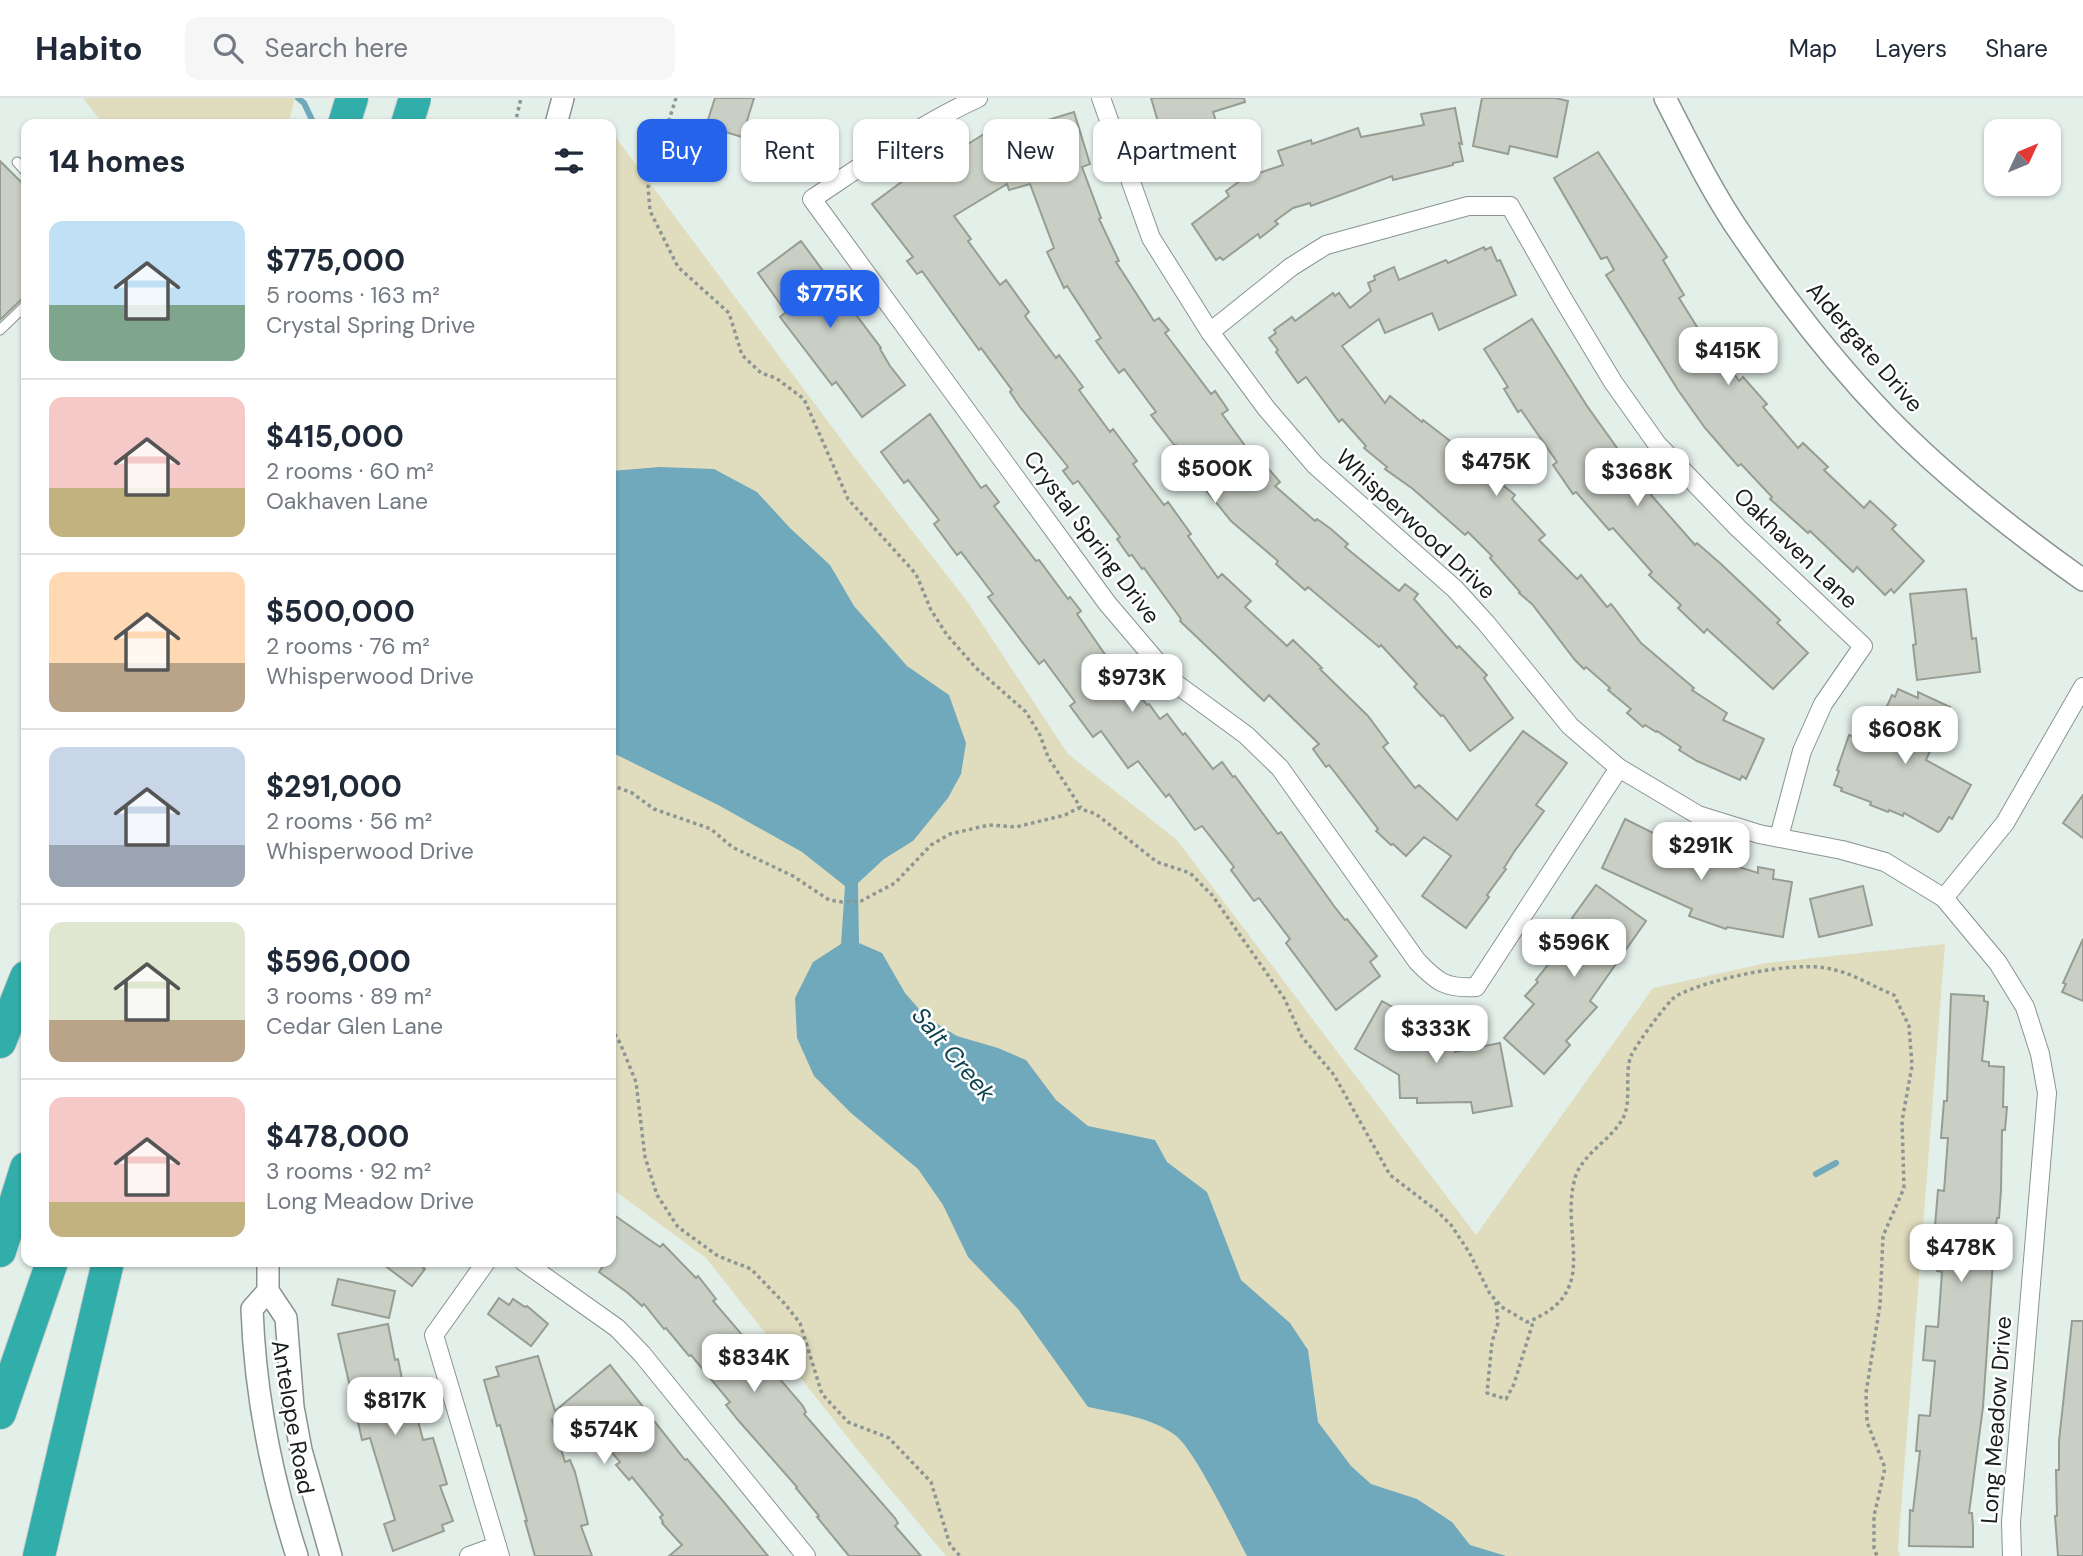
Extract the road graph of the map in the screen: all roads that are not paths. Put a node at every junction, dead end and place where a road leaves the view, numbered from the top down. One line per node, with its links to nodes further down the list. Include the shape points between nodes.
1 (352, 98): 7 (highway)
2 (415, 98): 8 (highway, bridge)
3 (563, 98): 9 (street)
4 (978, 98): 17 (street, Crystal Spring Drive, via 895,144 812,199 1107,603 1175,683 1246,735 1280,768 1417,961 1436,981 1456,988 1476,987)
5 (1101, 98): 14 (street, Whisperwood Drive, via 1151,238)
6 (1665, 98): 15 (street, Aldergate Drive, via 1742,236 1811,329 1886,416 1973,497)
7 (346, 119)
8 (409, 119)
9 (557, 119)
10 (17, 162): 11 (lane)
11 (21, 166)
12 (21, 310): 13 (lane)
13 (0, 330)
14 (1210, 332): 17 (street, Whisperwood Drive, via 1315,465 1455,589 1570,726); 18 (street, Oakhaven Lane, via 1326,244 1468,206 1510,206 1613,382 1657,444 1863,646 1823,704 1802,751)
15 (2083, 580)
16 (2083, 687): 19 (street, via 2005,822)
17 (1619, 768): 18 (street, Whisperwood Drive, via 1698,815)
18 (1779, 837): 19 (street, Whisperwood Drive, via 1885,862)
19 (1944, 898): 37 (street, Long Meadow Drive, via 1998,963 2025,1007 2046,1093)
20 (21, 990): 21 (highway)
21 (0, 1042)
22 (21, 1184): 23 (highway)
23 (0, 1251)
24 (50, 1267): 30 (highway)
25 (107, 1267): 32 (highway)
26 (268, 1267): 29 (street, Antelope Road)
27 (482, 1267): 31 (street, via 434,1335)
28 (531, 1267): 36 (street, via 617,1328 642,1354)
29 (268, 1291): 33 (street, Antelope Road, via 252,1309 256,1371 275,1483); 34 (street, Antelope Road, via 286,1318 300,1450)
30 (0, 1413)
31 (499, 1551): 35 (street)
32 (39, 1556)
33 (297, 1556)
34 (331, 1556)
35 (469, 1556)
36 (806, 1556)
37 (2012, 1556)

